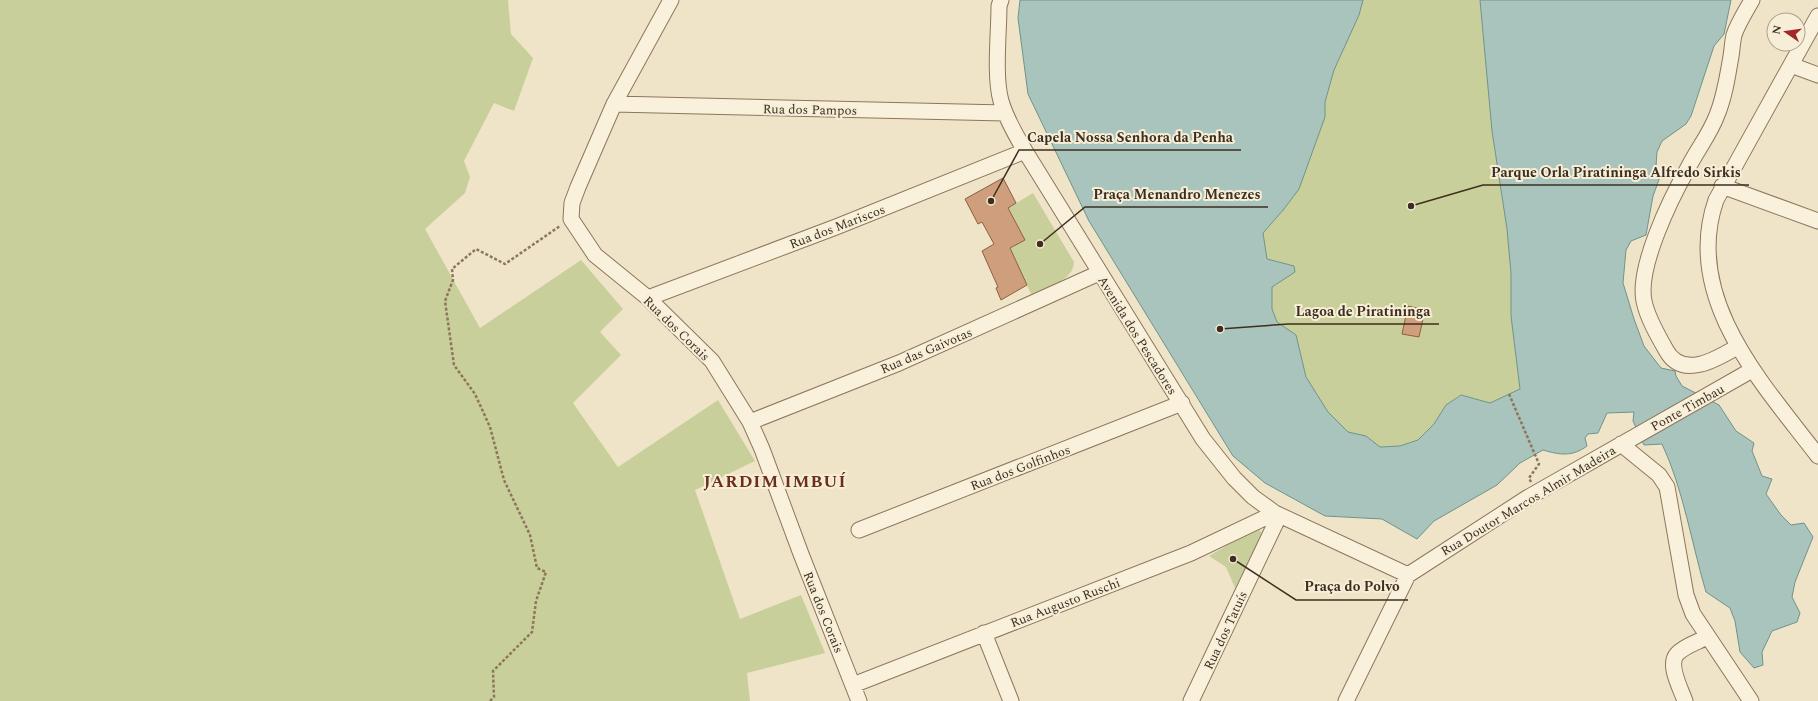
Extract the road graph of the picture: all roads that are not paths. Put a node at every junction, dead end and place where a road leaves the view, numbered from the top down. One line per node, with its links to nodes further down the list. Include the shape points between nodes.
1 (671, 0): 7 (street)
2 (1001, 0): 8 (street, Avenida dos Pescadores, via 998,83)
3 (1752, 0): 14 (street, via 1734,35 1727,80 1717,115 1664,218 1648,260 1643,290 1644,301 1656,331 1666,352 1676,360 1689,365 1703,364 1719,358)
4 (1818, 16): 5 (street)
5 (1791, 65): 6 (street); 10 (street)
6 (1818, 75)
7 (614, 104): 8 (street, Rua dos Pampos); 13 (street, Rua dos Corais, via 572,203 571,219 595,254)
8 (1005, 113): 9 (street, Avenida dos Pescadores)
9 (1025, 152): 12 (street, Avenida dos Pescadores); 13 (street, Rua dos Mariscos)
10 (1722, 186): 11 (street); 14 (street, via 1711,213 1708,237 1709,263 1721,310)
11 (1818, 222)
12 (1099, 273): 16 (street, Avenida dos Pescadores); 17 (street, Rua das Gaivotas, via 899,363)
13 (648, 298): 17 (street, Rua dos Corais, via 712,361)
14 (1737, 346): 15 (street)
15 (1752, 370): 18 (street, Ponte Timbau); 19 (street)
16 (1182, 403): 20 (street, Avenida dos Pescadores, via 1203,439 1234,478 1253,497); 21 (street, Rua dos Golfinhos)
17 (750, 422): 25 (street, Rua dos Corais)
18 (1621, 444): 22 (street, Rua Doutor Marcos Almir Madeira, via 1521,502); 24 (street, Rua Doutor Marcos Almir Madeira, via 1659,475 1667,487 1686,595 1693,614)
19 (1818, 456)
20 (1277, 515): 22 (street, Avenida dos Pescadores); 23 (street, Rua Augusto Ruschi, via 1191,553); 28 (street, Rua dos Tatuís)
21 (858, 530)
22 (1408, 576): 29 (street)
23 (984, 633): 25 (street, Rua Augusto Ruschi); 27 (street)
24 (1707, 637): 30 (street, via 1678,653 1674,658 1673,666); 31 (street, Rua Doutor Marcos Almir Madeira)
25 (853, 685): 26 (street, Rua dos Corais)
26 (859, 701)
27 (1011, 701)
28 (1191, 701)
29 (1346, 701)
30 (1685, 701)
31 (1751, 701)

